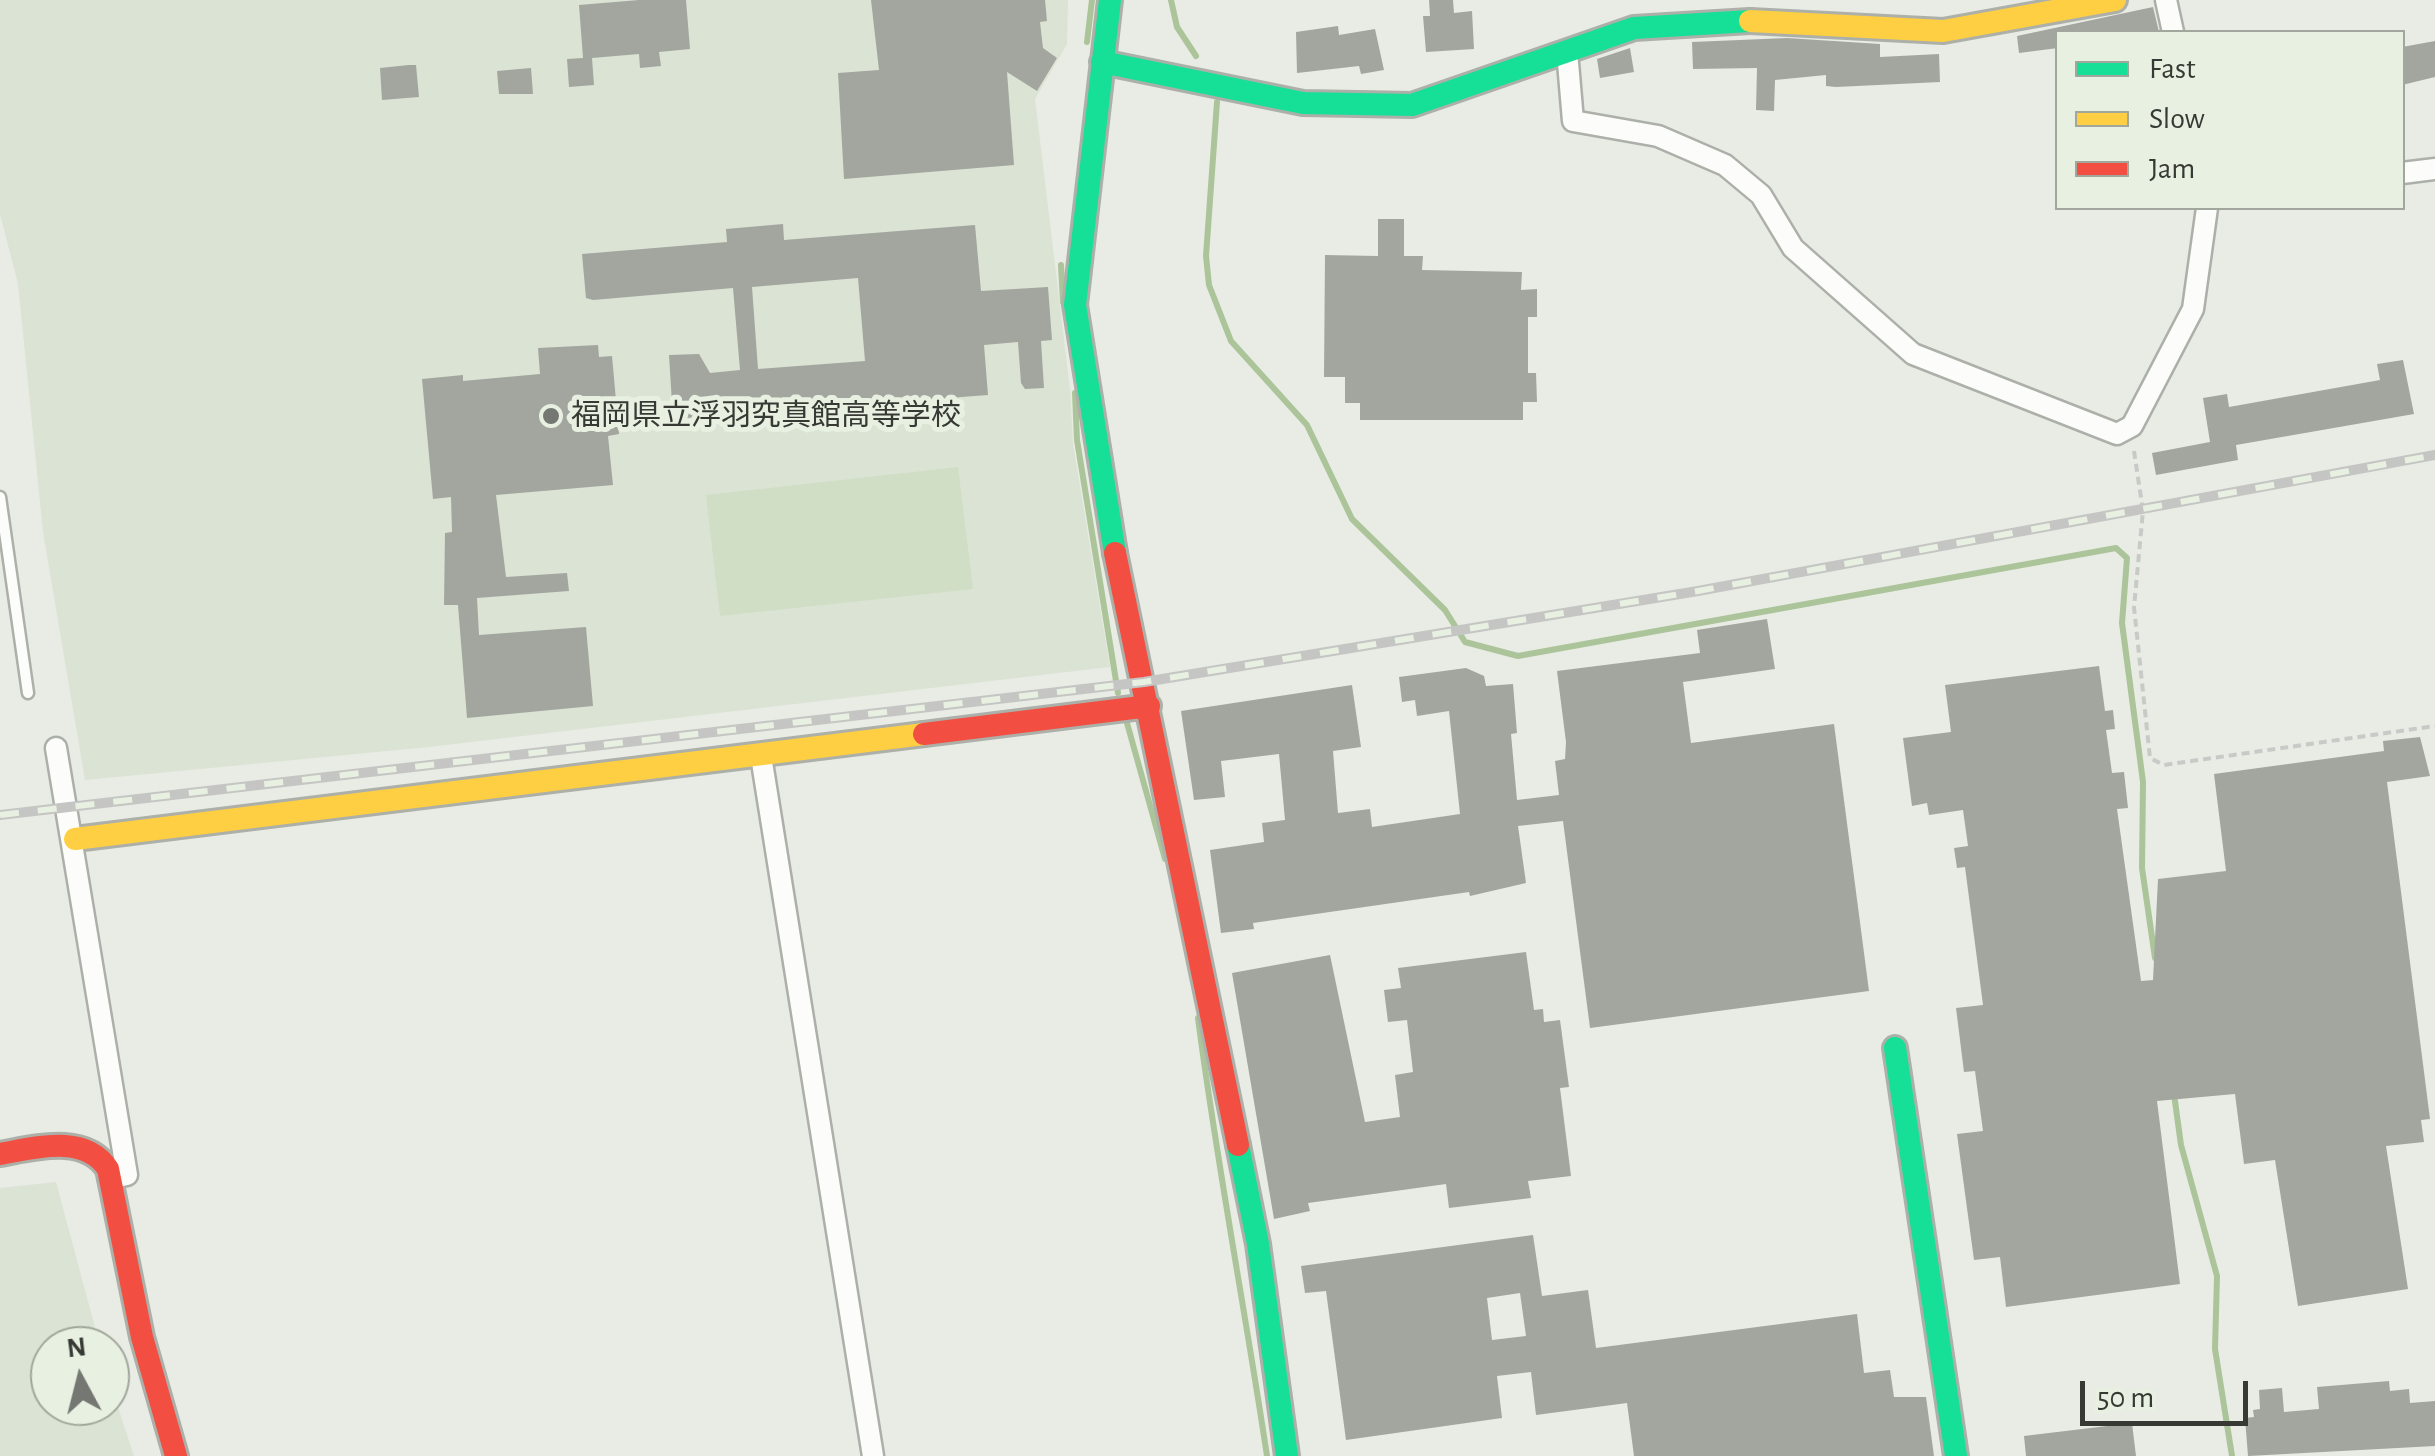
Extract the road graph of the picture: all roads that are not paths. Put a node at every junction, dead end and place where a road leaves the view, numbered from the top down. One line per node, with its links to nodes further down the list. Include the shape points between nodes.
1 (1110, 0): 6 (street)
2 (2115, 0): 5 (street, via 1942,31 1774,20 1634,28)
3 (2166, 0): 4 (street)
4 (2173, 30)
5 (1567, 51): 6 (street, via 1412,104 1303,102); 9 (street, via 1573,120 1658,136 1725,165 1760,195 1793,248 1913,354 2116,434 2132,426 2193,309)
6 (1102, 62): 12 (street, via 1076,305 1106,508)
7 (2435, 169): 8 (street)
8 (2405, 173)
9 (2207, 210)
10 (0, 497): 11 (lane)
11 (28, 693)
12 (1149, 706): 14 (street); 21 (street, via 1258,1244)
13 (56, 748): 15 (street)
14 (761, 756): 15 (street); 20 (street)
15 (75, 839): 18 (street, via 127,1175)
16 (1895, 1048): 22 (street)
17 (0, 1154): 18 (street, via 82,1148 100,1158)
18 (112, 1178): 19 (street, via 133,1304)
19 (176, 1456)
20 (873, 1456)
21 (1287, 1456)
22 (1956, 1456)

